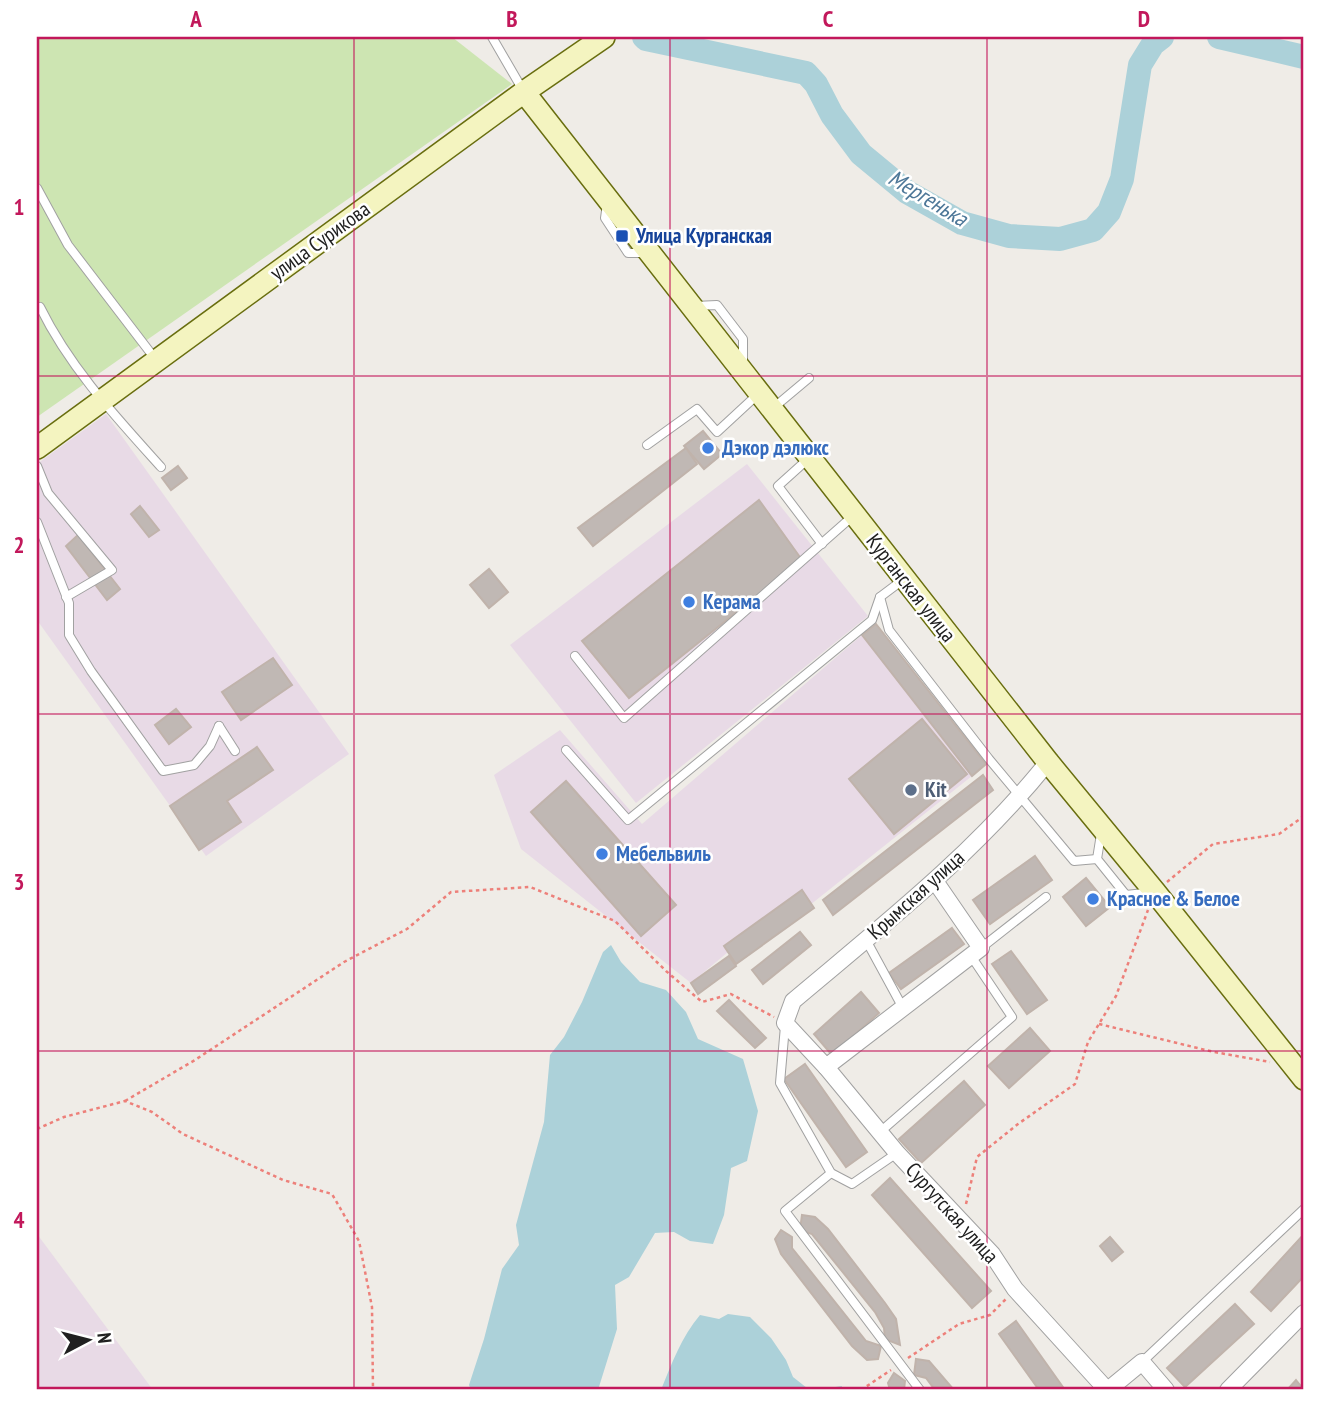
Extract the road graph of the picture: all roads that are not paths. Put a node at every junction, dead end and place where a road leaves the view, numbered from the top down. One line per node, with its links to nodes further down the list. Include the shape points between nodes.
1 (492, 37): 3 (lane)
2 (604, 37): 3 (main road, улица Сурикова)
3 (524, 92): 6 (main road, улица Сурикова); 9 (main road, Курганская улица)
4 (37, 188): 6 (lane, via 68,246)
5 (37, 309): 8 (lane, via 40,307 56,339)
6 (156, 360): 8 (main road, улица Сурикова)
7 (809, 378): 9 (lane)
8 (101, 401): 11 (main road, улица Сурикова); 14 (lane)
9 (766, 401): 10 (lane, via 717,432 697,409); 12 (main road, Курганская улица)
10 (647, 445)
11 (37, 447)
12 (810, 457): 15 (main road, Курганская улица); 17 (lane, via 778,486)
13 (37, 466): 19 (lane, via 48,493 112,570)
14 (161, 467)
15 (855, 515): 17 (lane); 18 (main road, Курганская улица)
16 (37, 522): 19 (lane)
17 (822, 544): 21 (lane, via 624,718)
18 (904, 579): 20 (lane); 24 (main road, Курганская улица)
19 (66, 597): 23 (lane, via 69,635 163,771 194,765 219,726)
20 (880, 597): 22 (lane, via 872,620 628,820); 25 (lane, via 889,630)
21 (575, 656)
22 (565, 750)
23 (235, 751)
24 (1048, 762): 25 (street, Крымская улица); 26 (main road, Курганская улица)
25 (1020, 796): 27 (lane, via 1074,861); 28 (street, Крымская улица)
26 (1102, 827): 27 (lane); 29 (main road, Курганская улица)
27 (1097, 859): 29 (lane, via 1126,895)
28 (935, 881): 31 (street, Крымская улица); 32 (street)
29 (1155, 892): 36 (main road, Курганская улица)
30 (1046, 897): 32 (lane)
31 (866, 940): 33 (lane); 34 (street, Крымская улица, via 793,1001)
32 (976, 952): 33 (street); 37 (lane, via 1012,1017)
33 (903, 1008): 35 (street)
34 (785, 1023): 35 (street, Сургутская улица); 39 (lane, via 780,1083)
35 (826, 1067): 37 (street, Сургутская улица)
36 (1304, 1079)
37 (880, 1132): 38 (street, Сургутская улица)
38 (897, 1153): 39 (lane, via 852,1184); 44 (street, Сургутская улица, via 992,1254 1016,1289)
39 (831, 1173): 43 (lane, via 785,1211)
40 (1304, 1209): 42 (lane)
41 (1304, 1313): 46 (street)
42 (1142, 1362): 44 (street, Сургутская улица); 45 (street)
43 (920, 1390)
44 (1108, 1390)
45 (1166, 1390)
46 (1227, 1390)

